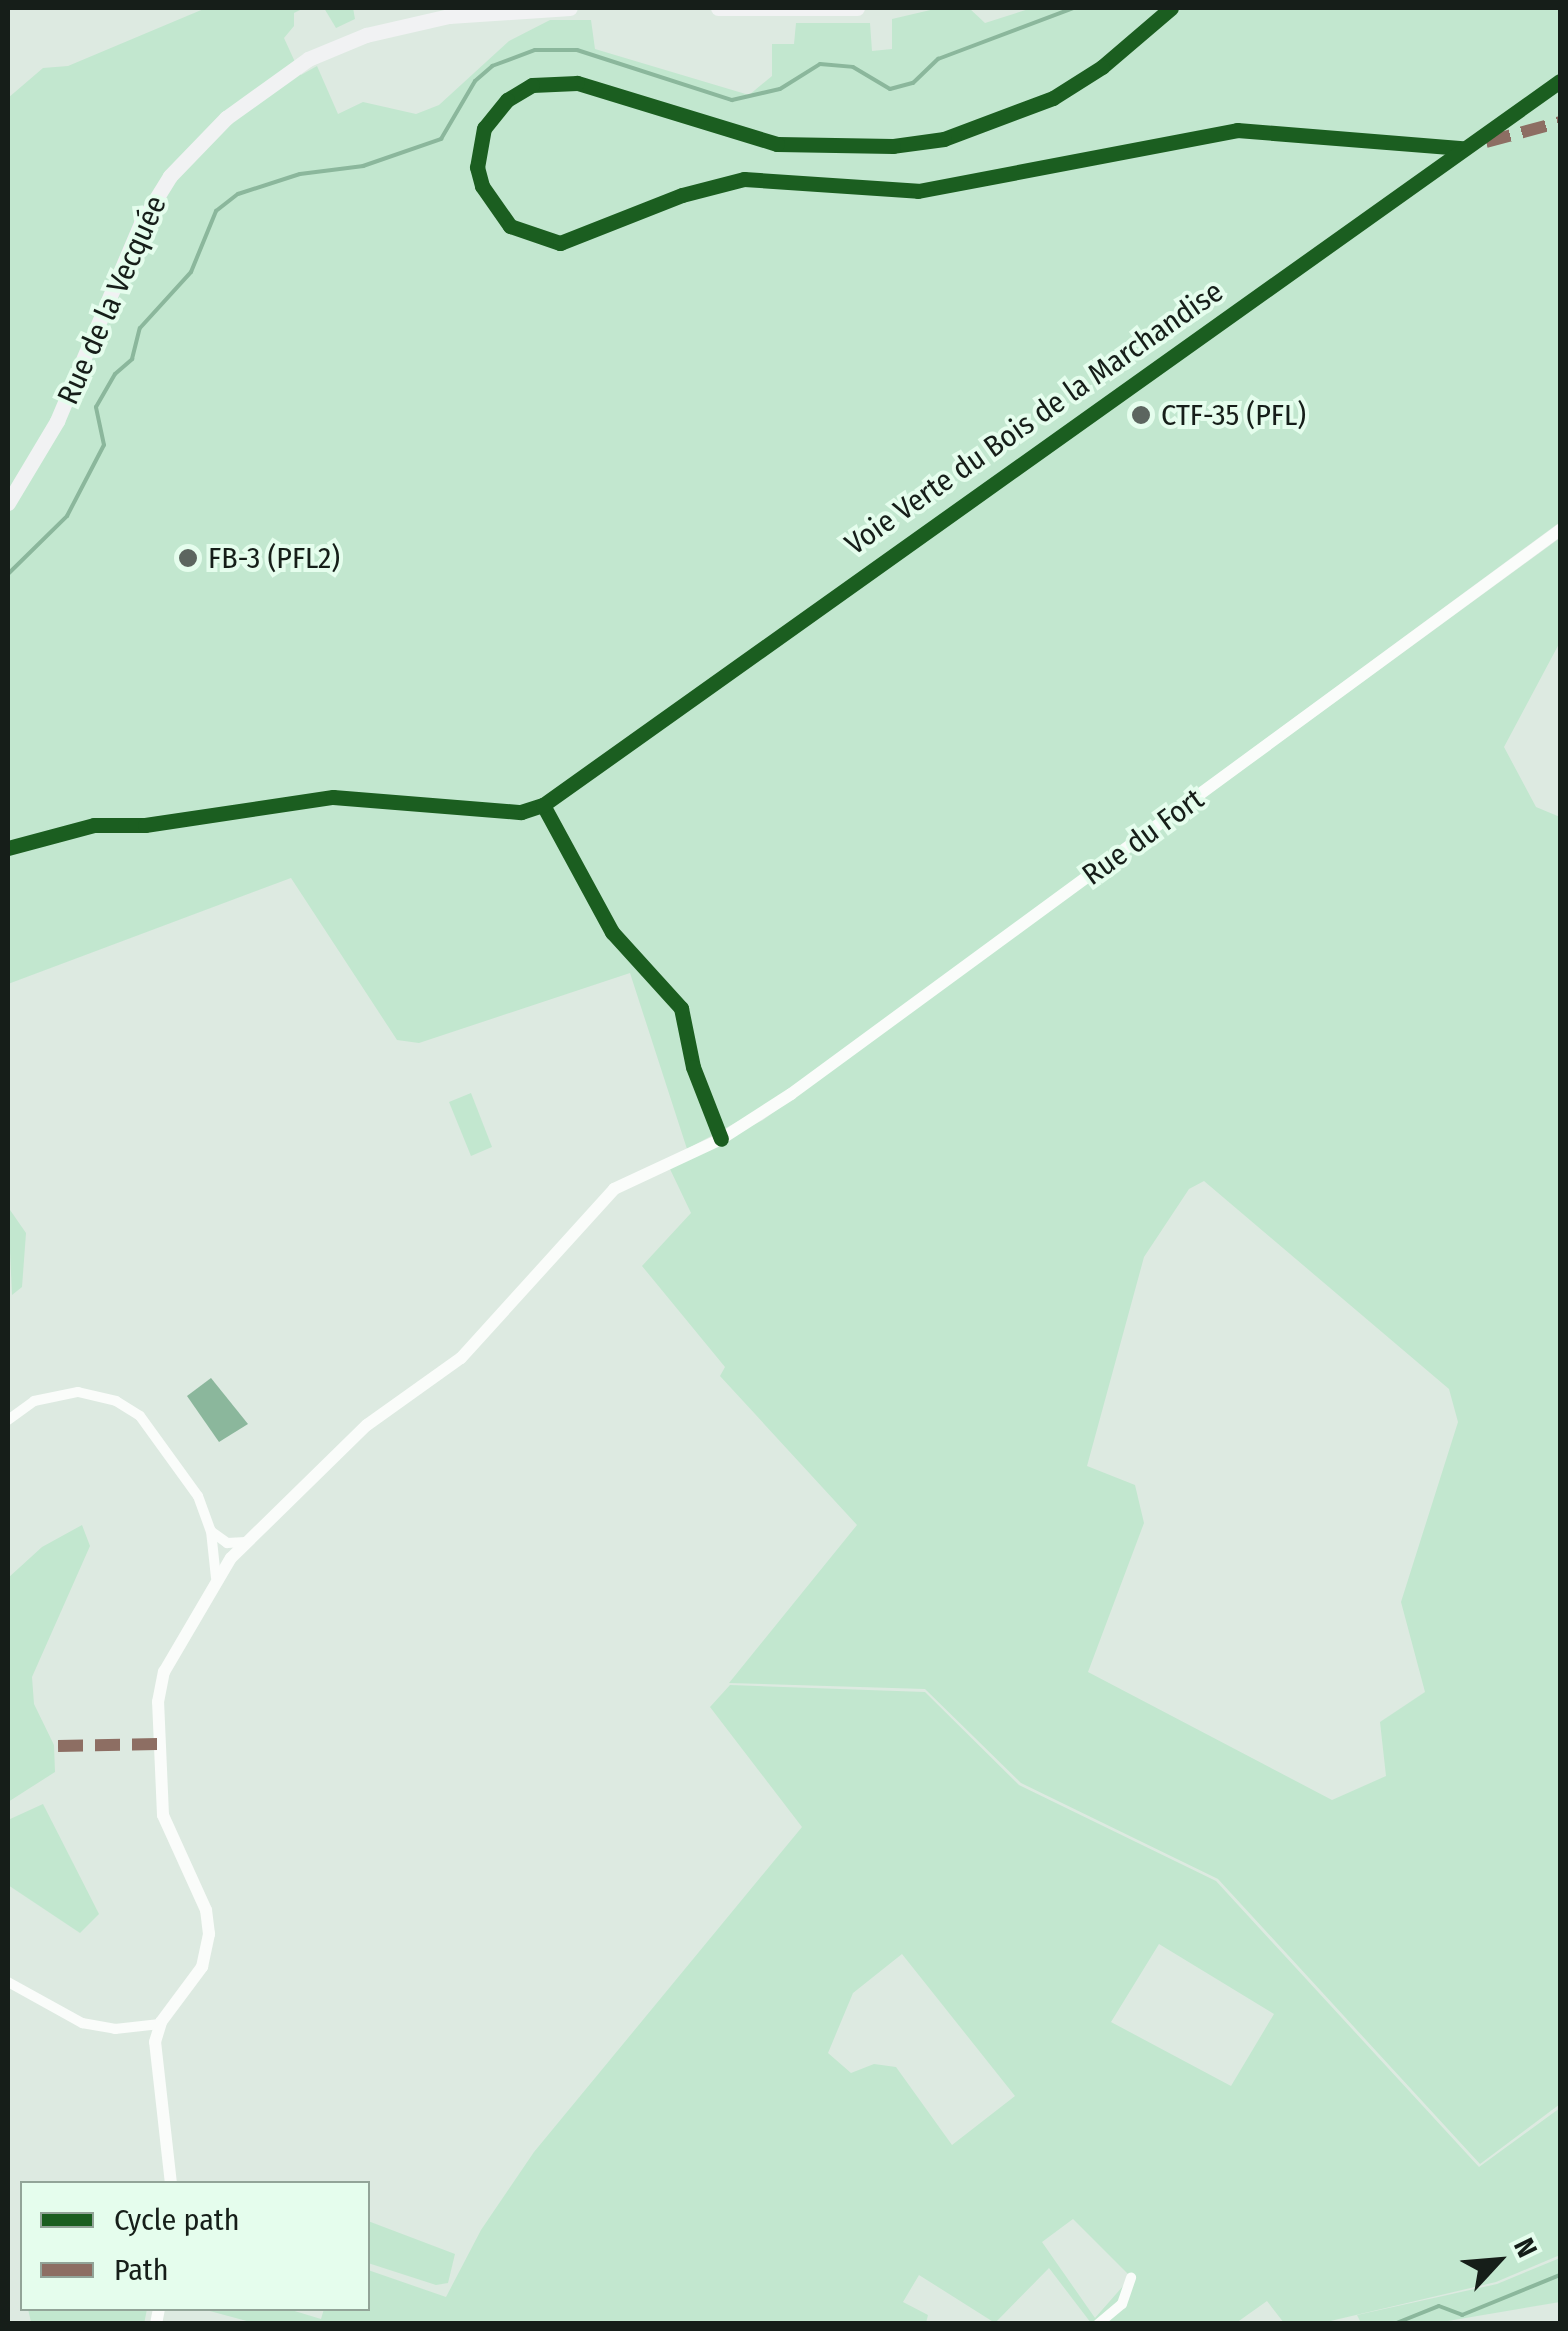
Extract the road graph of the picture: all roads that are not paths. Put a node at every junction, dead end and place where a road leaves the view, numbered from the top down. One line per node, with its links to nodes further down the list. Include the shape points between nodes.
1 (570, 8): 5 (main road, Rue de la Vecquée, via 449,16 366,35 308,59 226,118 170,176 141,223 58,421)
2 (718, 8): 3 (main road)
3 (765, 8): 4 (main road)
4 (856, 8)
5 (8, 503)
6 (1560, 530): 9 (street, Rue du Fort, via 721,1139 614,1189 461,1358 367,1425)
7 (8, 1420): 8 (street, via 34,1401 66,1393 92,1393 128,1407 182,1470)
8 (211, 1532): 9 (street, via 227,1543); 10 (street)
9 (247, 1541): 10 (street, Rue du Fort)
10 (216, 1578): 12 (street, Rue du Fort, via 159,1691 162,1815 206,1910 209,1934 196,1978)
11 (8, 1982): 13 (street, via 82,2023)
12 (160, 2024): 13 (street); 14 (street)
13 (133, 2028): 14 (street)
14 (155, 2045): 15 (street)
15 (172, 2181)
16 (1131, 2278): 17 (street, via 1122,2304)
17 (1098, 2324)

